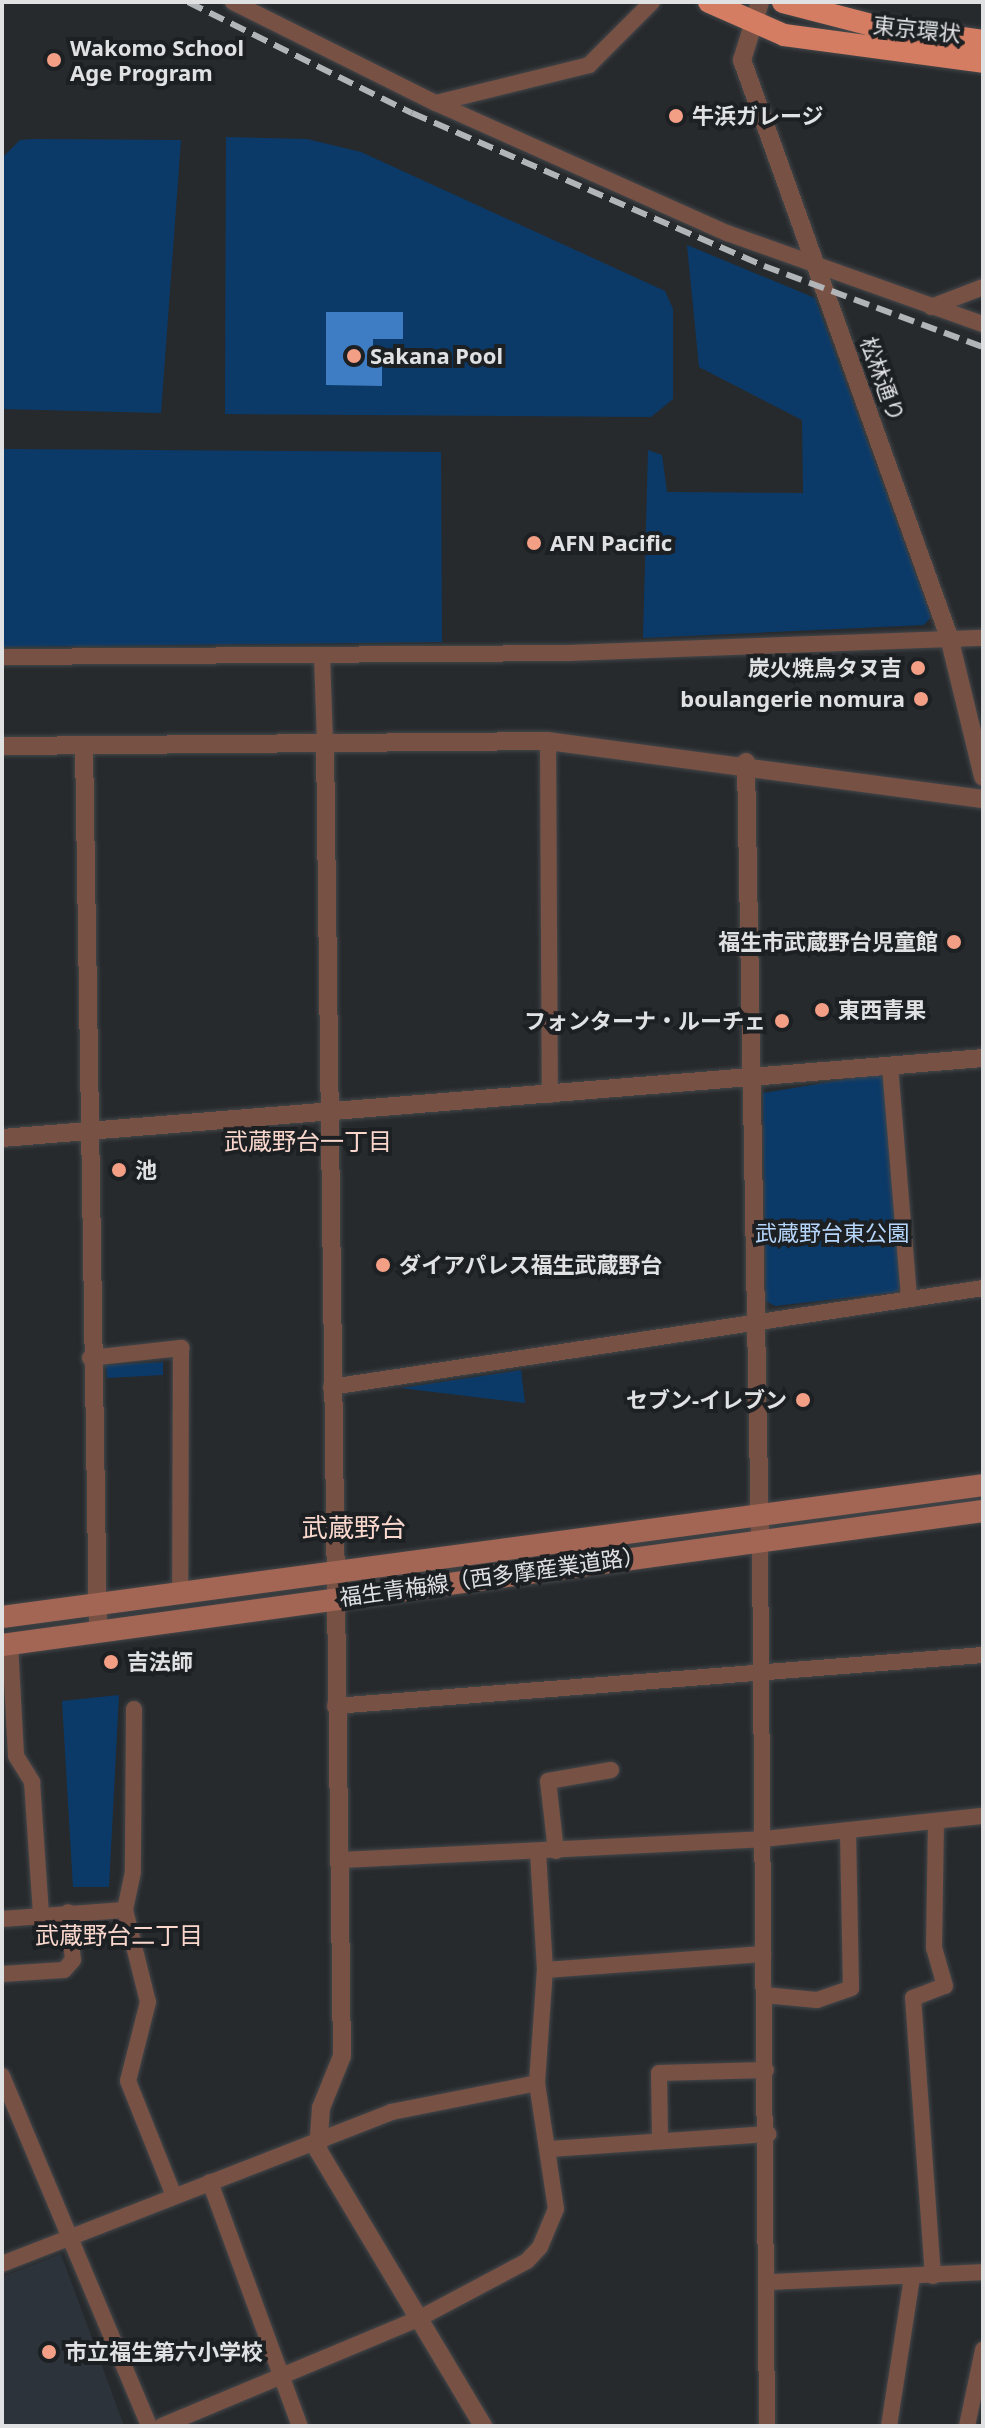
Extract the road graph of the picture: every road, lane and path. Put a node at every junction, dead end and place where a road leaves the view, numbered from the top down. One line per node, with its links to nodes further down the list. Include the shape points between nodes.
1 (233, 2): 8 (street)
2 (652, 2): 8 (street, via 589,65)
3 (709, 2): 5 (highway, 東京環状)
4 (783, 2): 6 (highway, 東京環状, via 871,25)
5 (756, 12): 7 (highway, 東京環状, via 895,55); 9 (street, 松林通り, via 742,60)
6 (983, 41)
7 (983, 62)
8 (436, 103): 9 (street)
9 (815, 266): 11 (street); 13 (street, 松林通り)
10 (983, 287): 11 (street)
11 (931, 307): 12 (street)
12 (983, 324)
13 (949, 637): 14 (street); 15 (street); 22 (street, 松林通り)
14 (983, 638)
15 (322, 656): 16 (street); 18 (street)
16 (2, 657)
17 (548, 741): 18 (street); 21 (street); 27 (street)
18 (325, 742): 19 (street); 28 (street)
19 (84, 745): 20 (street); 29 (street)
20 (2, 746)
21 (746, 762): 23 (street); 26 (street)
22 (983, 777)
23 (983, 799)
24 (983, 1058): 25 (street)
25 (890, 1066): 26 (street); 32 (street)
26 (752, 1080): 27 (street); 33 (street)
27 (550, 1095): 28 (street)
28 (328, 1116): 29 (street); 35 (street)
29 (88, 1132): 30 (street); 34 (street)
30 (2, 1138)
31 (983, 1288): 32 (street)
32 (909, 1298): 33 (street)
33 (756, 1317): 35 (street); 38 (street)
34 (90, 1358): 41 (street, via 181,1348); 43 (street)
35 (331, 1387): 40 (street)
36 (983, 1485): 38 (main road, 福生青梅線（西多摩産業道路）)
37 (983, 1511): 39 (main road, 福生青梅線（西多摩産業道路）)
38 (759, 1516): 39 (street); 40 (main road, 福生青梅線（西多摩産業道路）)
39 (760, 1541): 42 (main road, 福生青梅線（西多摩産業道路）); 48 (street)
40 (334, 1571): 41 (main road, 福生青梅線（西多摩産業道路）); 42 (street)
41 (180, 1593): 43 (main road, 福生青梅線（西多摩産業道路）)
42 (335, 1597): 45 (main road, 福生青梅線（西多摩産業道路）); 49 (street)
43 (95, 1604): 44 (main road, 福生青梅線（西多摩産業道路）); 45 (street)
44 (2, 1617)
45 (98, 1631): 46 (main road, 福生青梅線（西多摩産業道路）)
46 (6, 1645): 51 (street)
47 (983, 1655): 48 (street)
48 (763, 1673): 49 (street); 56 (street)
49 (335, 1706): 59 (street)
50 (134, 1709): 60 (street, via 133,1872)
51 (9, 1750): 62 (street, via 32,1782)
52 (611, 1770): 57 (street, via 548,1781)
53 (983, 1816): 54 (street)
54 (936, 1821): 55 (street); 80 (street, via 934,1948 945,1986 913,1998)
55 (848, 1830): 56 (street); 67 (street, via 851,1988 817,2000)
56 (763, 1839): 57 (street); 64 (street)
57 (556, 1851): 58 (street)
58 (538, 1852): 59 (street); 65 (street)
59 (339, 1860): 73 (street, via 342,2056)
60 (125, 1910): 61 (street); 76 (street, via 148,2002 128,2081)
61 (68, 1912): 62 (street); 66 (street, via 73,1960 64,1970)
62 (41, 1914): 63 (street)
63 (2, 1919)
64 (763, 1954): 65 (street); 67 (street)
65 (545, 1970): 70 (street)
66 (2, 1974)
67 (764, 1995): 68 (street)
68 (766, 2070): 71 (street); 72 (street, via 659,2073)
69 (2, 2076): 77 (street)
70 (537, 2083): 73 (street, via 391,2112); 74 (street)
71 (768, 2134): 72 (street); 82 (street)
72 (660, 2137): 74 (street)
73 (317, 2141): 75 (street); 83 (street)
74 (550, 2149): 83 (street, via 556,2209 540,2247 527,2261)
75 (210, 2182): 76 (street); 85 (street)
76 (174, 2196): 77 (street)
77 (73, 2236): 78 (street); 86 (street)
78 (2, 2264)
79 (983, 2272): 80 (street)
80 (933, 2276): 81 (street)
81 (912, 2277): 82 (street); 91 (street)
82 (771, 2282): 90 (street)
83 (418, 2319): 85 (street); 89 (street)
84 (983, 2350): 92 (street)
85 (281, 2377): 87 (street); 88 (street)
86 (149, 2426)
87 (162, 2426)
88 (300, 2426)
89 (483, 2426)
90 (767, 2426)
91 (889, 2426)
92 (967, 2426)

